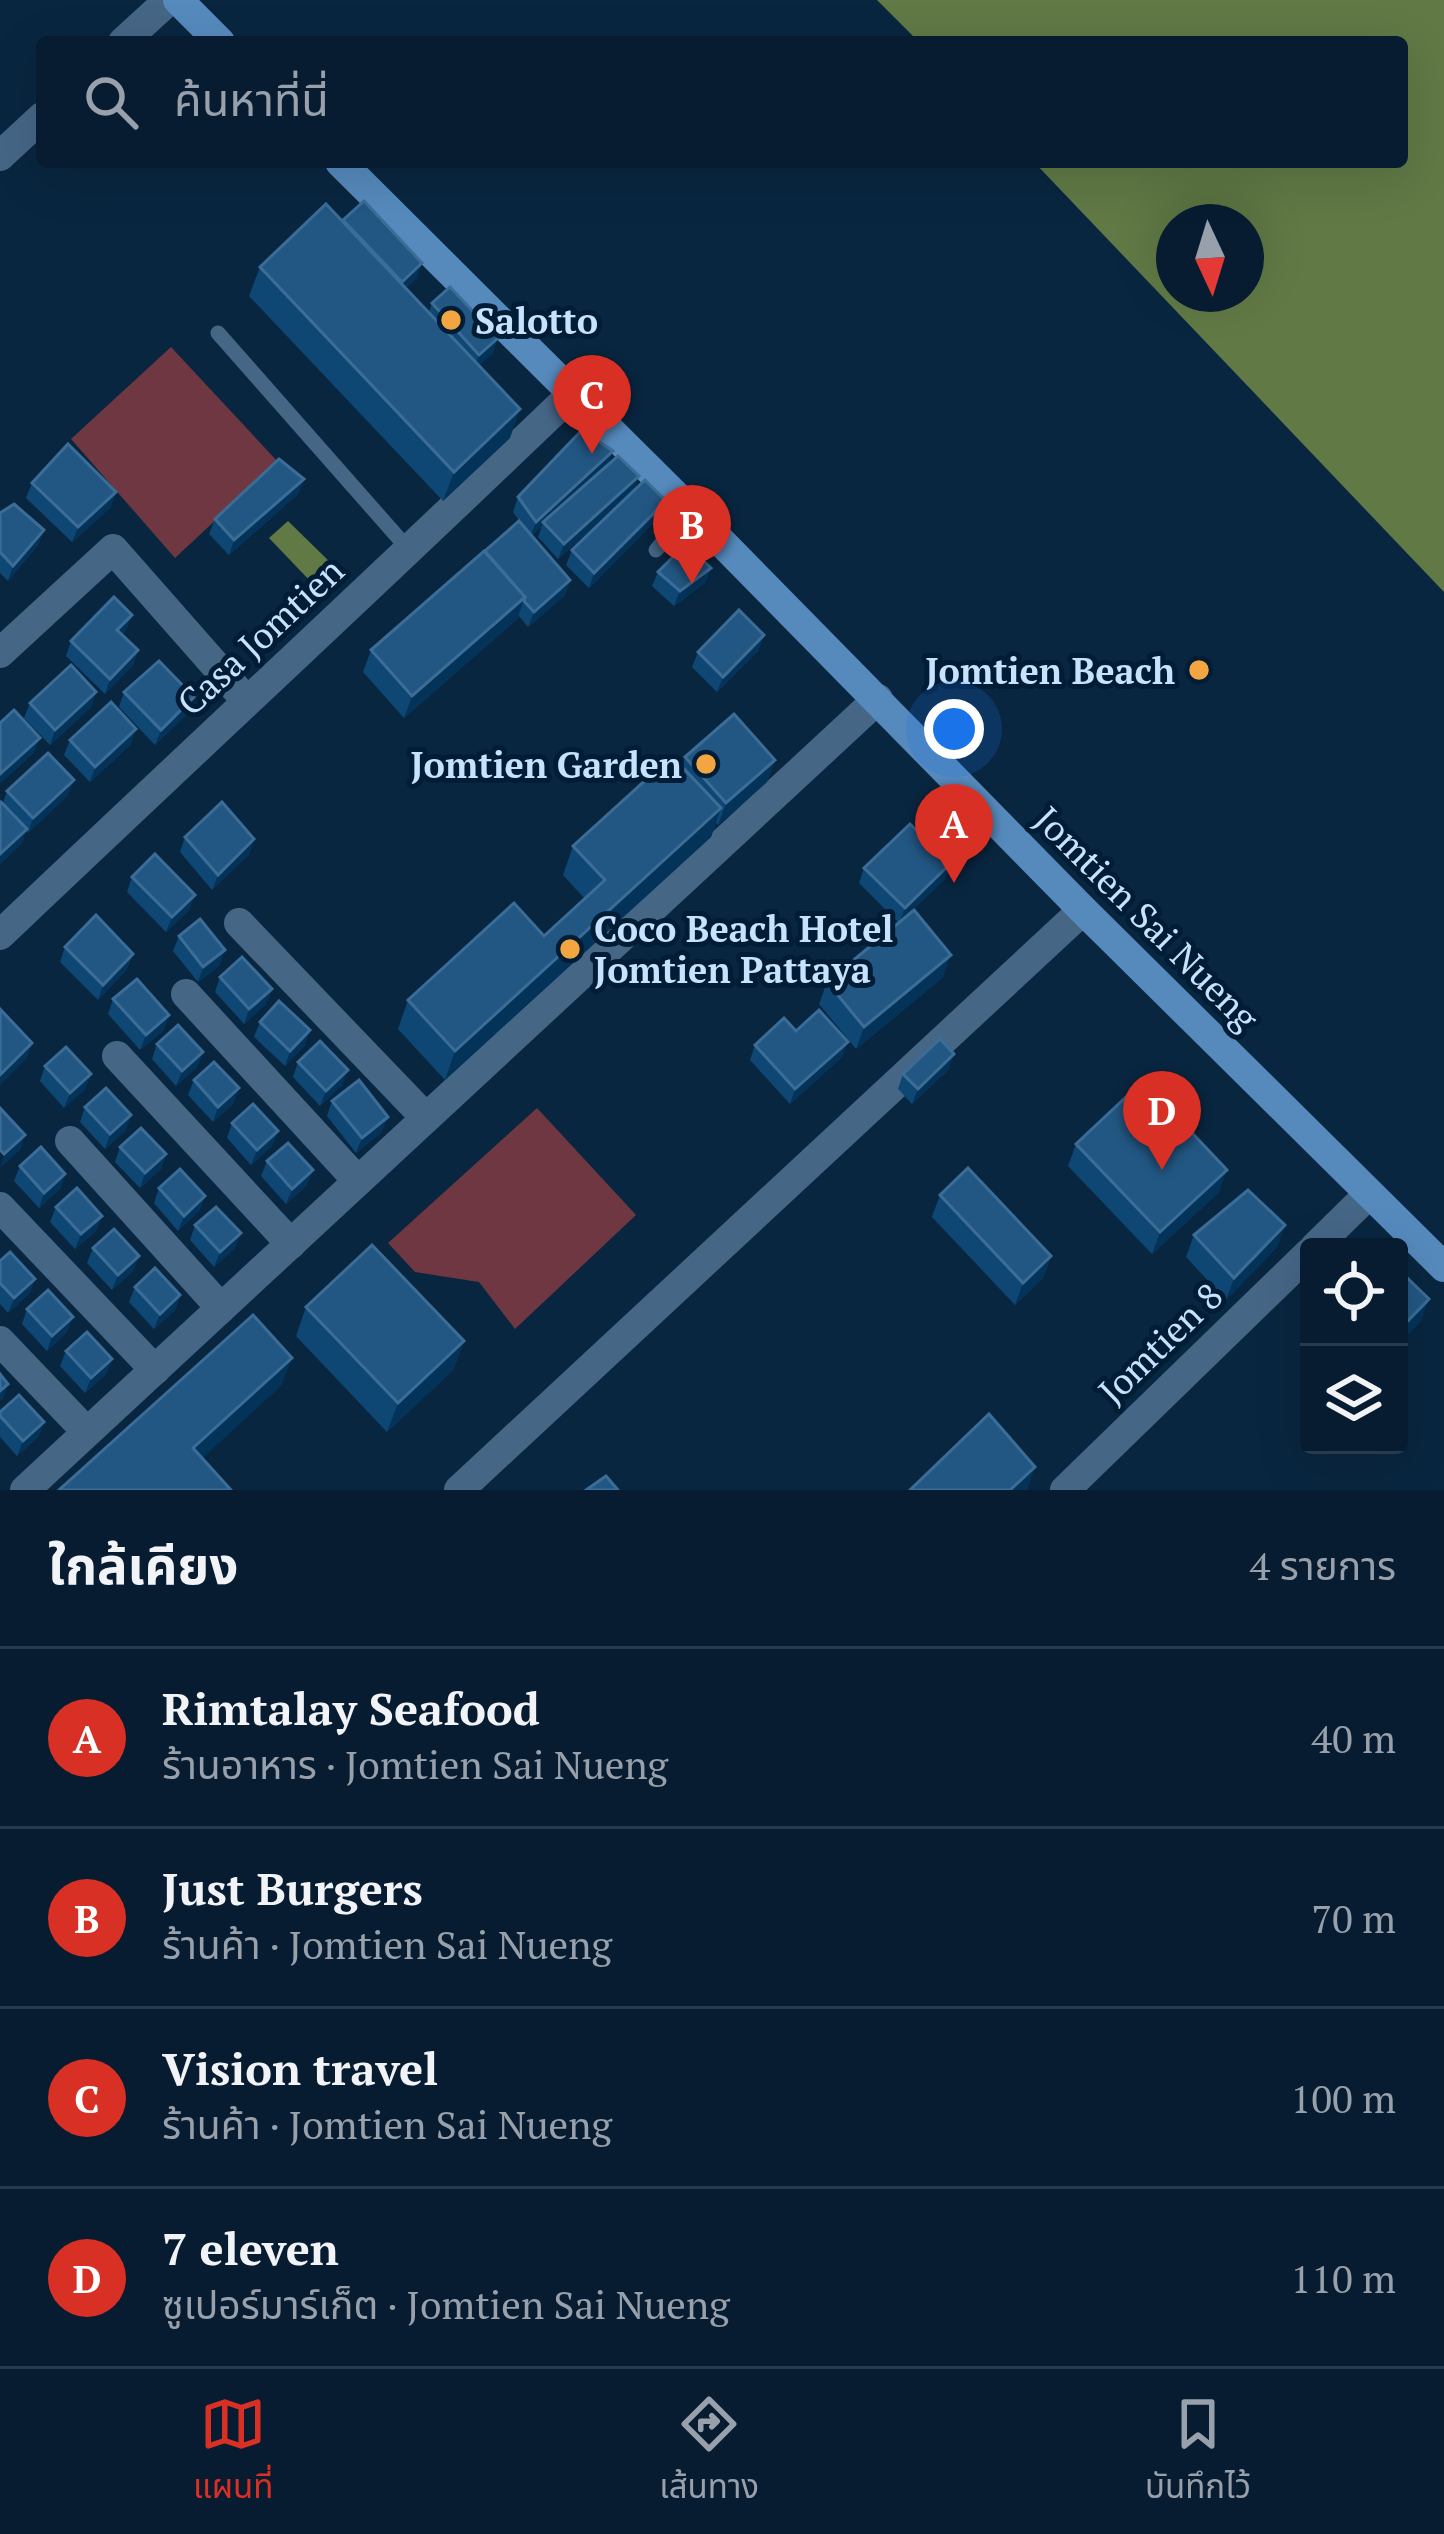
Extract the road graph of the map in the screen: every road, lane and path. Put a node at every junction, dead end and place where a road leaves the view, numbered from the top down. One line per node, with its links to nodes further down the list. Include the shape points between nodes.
1 (169, 0): 3 (street)
2 (178, 0): 4 (street)
3 (130, 36)
4 (214, 36)
5 (36, 123): 6 (street)
6 (0, 156)
7 (346, 168): 9 (street, Jomtien Sai Nueng)
8 (218, 333): 12 (lane)
9 (572, 394): 10 (street, Jomtien Sai Nueng); 12 (street, Casa Jomtien)
10 (690, 510): 11 (lane); 14 (street, Jomtien Sai Nueng)
11 (656, 550)
12 (410, 551): 15 (street, Casa Jomtien)
13 (0, 653): 15 (street, via 112,549)
14 (878, 699): 16 (street, Jomtien Sai Nueng); 21 (street)
15 (246, 700): 18 (street, Casa Jomtien)
16 (1082, 910): 24 (street, Jomtien Sai Nueng); 36 (street)
17 (239, 922): 21 (street)
18 (0, 935)
19 (186, 994): 23 (street)
20 (117, 1056): 27 (street)
21 (426, 1118): 23 (street)
22 (70, 1141): 30 (street)
23 (358, 1181): 27 (street)
24 (1368, 1195): 26 (street, Jomtien 8); 29 (street, Jomtien Sai Nueng)
25 (0, 1208): 32 (street)
26 (1324, 1238)
27 (291, 1244): 30 (street)
28 (1300, 1262): 37 (street, Jomtien 8)
29 (1444, 1267)
30 (221, 1308): 32 (street)
31 (0, 1341): 33 (street)
32 (155, 1370): 33 (street)
33 (87, 1432): 35 (street)
34 (0, 1472): 35 (street)
35 (21, 1490)
36 (459, 1490)
37 (1065, 1490)

